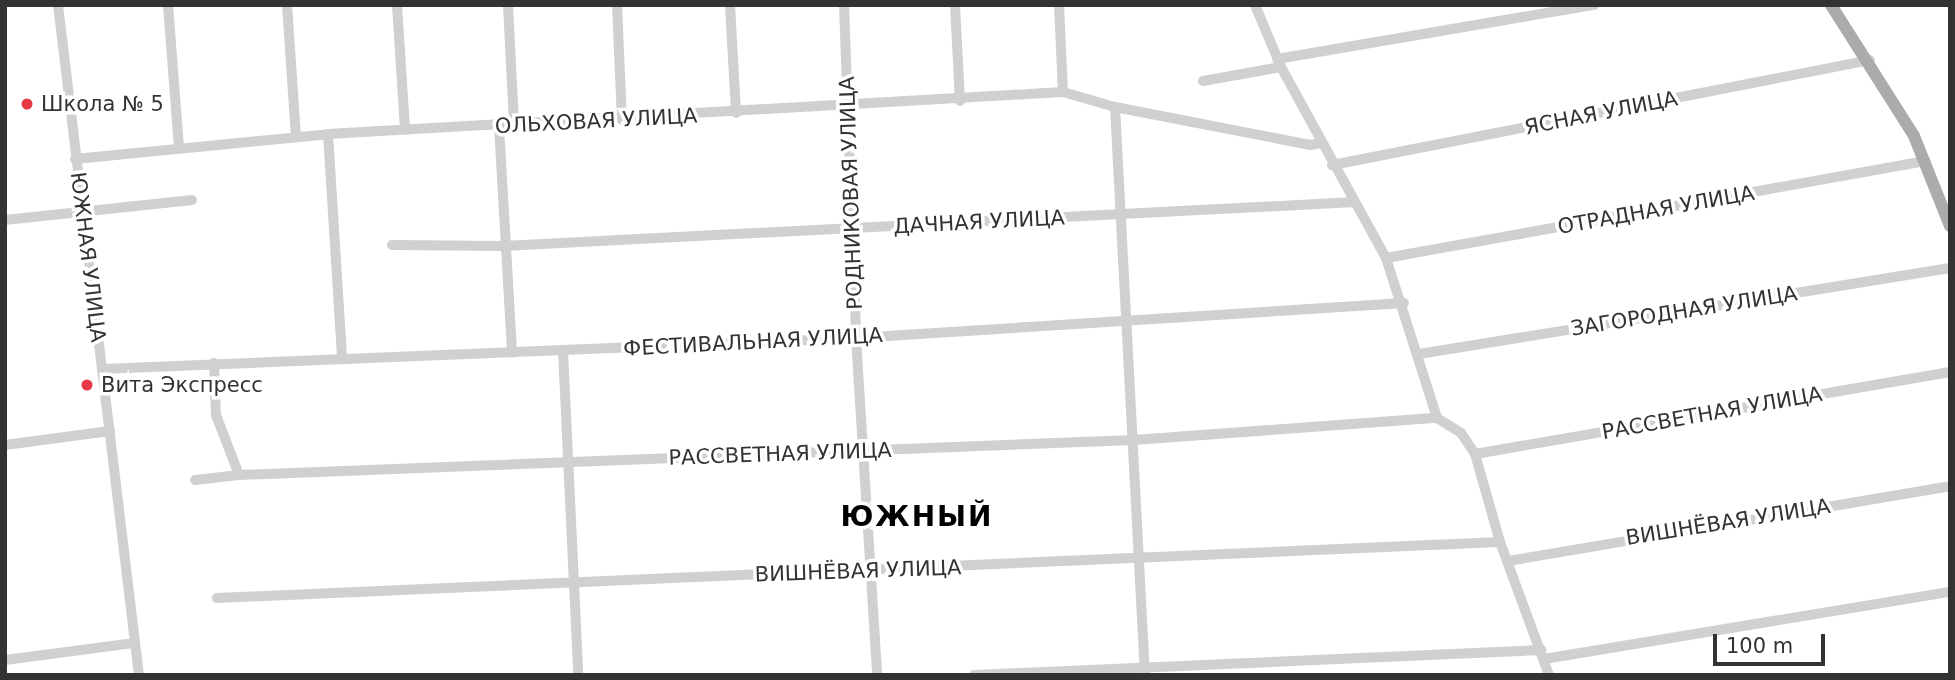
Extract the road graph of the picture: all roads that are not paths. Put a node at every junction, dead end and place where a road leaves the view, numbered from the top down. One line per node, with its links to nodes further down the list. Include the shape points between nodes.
1 (58, 5): 30 (street, ЮЖНАЯ УЛИЦА)
2 (168, 5): 29 (street)
3 (287, 5): 27 (street)
4 (397, 5): 25 (street)
5 (508, 5): 23 (street)
6 (617, 5): 22 (street)
7 (730, 5): 21 (street)
8 (844, 5): 19 (street, РОДНИКОВАЯ УЛИЦА)
9 (955, 5): 18 (street)
10 (1059, 5): 17 (street)
11 (1255, 5): 15 (street)
12 (1594, 5): 15 (street)
13 (1831, 5): 14 (main road)
14 (1870, 60): 31 (main road); 32 (street, ЯСНАЯ УЛИЦА)
15 (1279, 63): 16 (street); 28 (street)
16 (1203, 82)
17 (1063, 92): 18 (street, ОЛЬХОВАЯ УЛИЦА); 20 (street, ОЛЬХОВАЯ УЛИЦА)
18 (960, 101): 19 (street, ОЛЬХОВАЯ УЛИЦА)
19 (850, 107): 21 (street, ОЛЬХОВАЯ УЛИЦА); 39 (street, РОДНИКОВАЯ УЛИЦА)
20 (1115, 107): 28 (street, ОЛЬХОВАЯ УЛИЦА, via 1310,145); 36 (street)
21 (736, 113): 22 (street, ОЛЬХОВАЯ УЛИЦА)
22 (622, 120): 23 (street, ОЛЬХОВАЯ УЛИЦА)
23 (514, 125): 24 (street, ОЛЬХОВАЯ УЛИЦА)
24 (499, 126): 25 (street, ОЛЬХОВАЯ УЛИЦА); 41 (street)
25 (405, 130): 26 (street, ОЛЬХОВАЯ УЛИЦА)
26 (328, 134): 27 (street, ОЛЬХОВАЯ УЛИЦА); 50 (street)
27 (296, 136): 29 (street, ОЛЬХОВАЯ УЛИЦА)
28 (1321, 142): 32 (street)
29 (179, 147): 30 (street, ОЛЬХОВАЯ УЛИЦА)
30 (75, 159): 35 (street, ЮЖНАЯ УЛИЦА)
31 (1925, 161): 38 (main road); 42 (street, ОТРАДНАЯ УЛИЦА)
32 (1332, 165): 34 (street)
33 (192, 200): 35 (street)
34 (1355, 202): 36 (street, ДАЧНАЯ УЛИЦА); 42 (street)
35 (80, 211): 37 (street); 52 (street, ЮЖНАЯ УЛИЦА)
36 (1122, 216): 39 (street, ДАЧНАЯ УЛИЦА); 45 (street)
37 (5, 220)
38 (1950, 226)
39 (851, 228): 41 (street, ДАЧНАЯ УЛИЦА); 46 (street, РОДНИКОВАЯ УЛИЦА)
40 (392, 245): 41 (street, ДАЧНАЯ УЛИЦА)
41 (505, 246): 48 (street)
42 (1387, 258): 44 (street)
43 (1950, 268): 49 (street, ЗАГОРОДНАЯ УЛИЦА)
44 (1404, 303): 45 (street, ФЕСТИВАЛЬНАЯ УЛИЦА); 49 (street)
45 (1129, 319): 46 (street, ФЕСТИВАЛЬНАЯ УЛИЦА); 56 (street)
46 (856, 338): 47 (street, ФЕСТИВАЛЬНАЯ УЛИЦА); 58 (street, РОДНИКОВАЯ УЛИЦА)
47 (563, 351): 48 (street, ФЕСТИВАЛЬНАЯ УЛИЦА); 60 (street)
48 (512, 353): 50 (street, ФЕСТИВАЛЬНАЯ УЛИЦА)
49 (1419, 354): 54 (street)
50 (342, 358): 51 (street, ФЕСТИВАЛЬНАЯ УЛИЦА)
51 (214, 363): 52 (street, ФЕСТИВАЛЬНАЯ УЛИЦА); 61 (street, via 216,415)
52 (102, 369): 55 (street, ЮЖНАЯ УЛИЦА)
53 (1950, 372): 59 (street, РАССВЕТНАЯ УЛИЦА)
54 (1437, 418): 56 (street, РАССВЕТНАЯ УЛИЦА); 59 (street, via 1461,433)
55 (110, 431): 57 (street); 71 (street, ЮЖНАЯ УЛИЦА)
56 (1134, 440): 58 (street, РАССВЕТНАЯ УЛИЦА); 65 (street)
57 (5, 445)
58 (866, 451): 60 (street, РАССВЕТНАЯ УЛИЦА); 67 (street, РОДНИКОВАЯ УЛИЦА)
59 (1475, 454): 64 (street)
60 (570, 462): 61 (street, РАССВЕТНАЯ УЛИЦА); 68 (street)
61 (239, 475): 62 (street, РАССВЕТНАЯ УЛИЦА)
62 (195, 480)
63 (1950, 486): 66 (street, ВИШНЁВАЯ УЛИЦА)
64 (1500, 542): 65 (street, ВИШНЁВАЯ УЛИЦА); 66 (street)
65 (1140, 560): 67 (street, ВИШНЁВАЯ УЛИЦА); 74 (street)
66 (1508, 561): 72 (street)
67 (870, 571): 68 (street, ВИШНЁВАЯ УЛИЦА); 77 (street, РОДНИКОВАЯ УЛИЦА)
68 (575, 581): 70 (street, ВИШНЁВАЯ УЛИЦА); 76 (street)
69 (1950, 592): 72 (street)
70 (217, 598)
71 (135, 643): 73 (street); 75 (street, ЮЖНАЯ УЛИЦА)
72 (1542, 654): 74 (street); 79 (street)
73 (5, 660)
74 (1145, 671): 78 (street)
75 (139, 675)
76 (578, 675)
77 (877, 675)
78 (974, 675)
79 (1549, 675)

